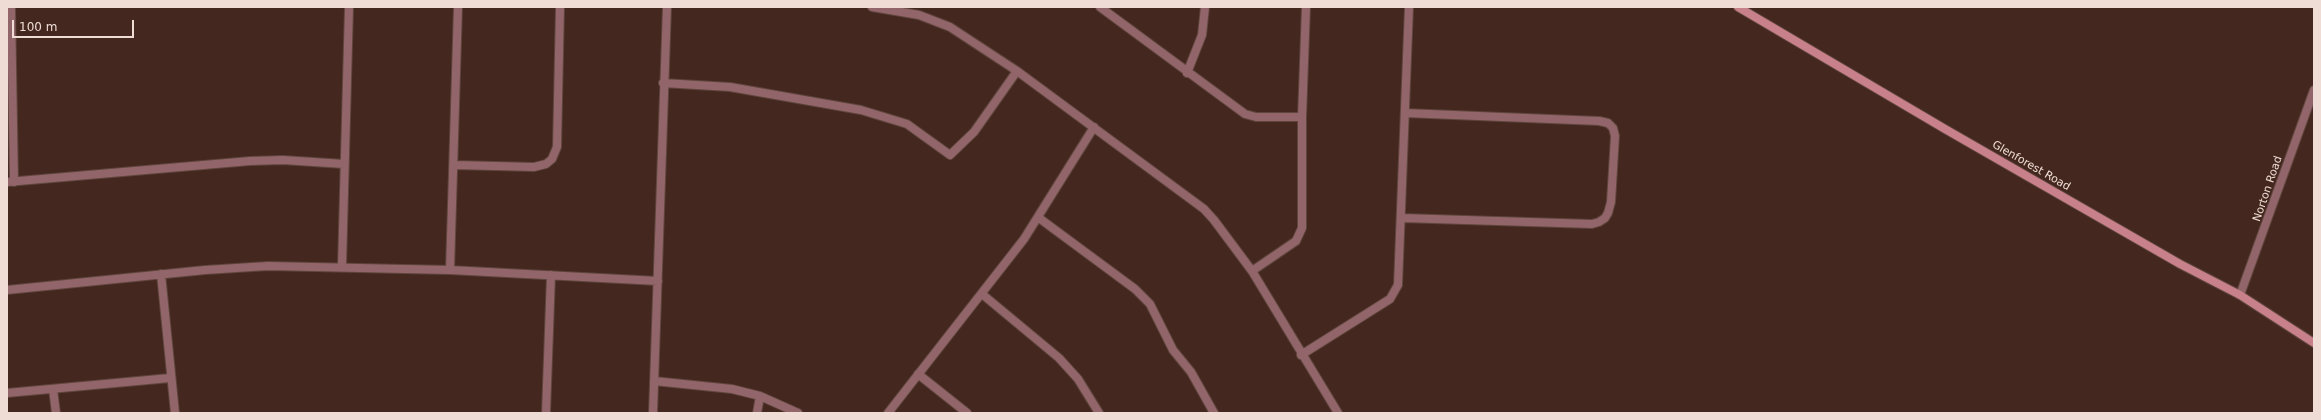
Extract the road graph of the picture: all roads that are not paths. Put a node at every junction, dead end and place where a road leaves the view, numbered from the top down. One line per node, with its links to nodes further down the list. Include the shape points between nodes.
1 (11, 7): 21 (street)
2 (349, 7): 19 (street)
3 (458, 7): 20 (street)
4 (560, 7): 20 (street, via 555,154 546,164 534,167)
5 (667, 7): 14 (street)
6 (872, 7): 12 (street, via 935,20)
7 (1100, 7): 13 (street)
8 (1205, 7): 13 (street, via 1202,35)
9 (1306, 7): 17 (street)
10 (1409, 7): 16 (street)
11 (1738, 7): 32 (street, Glenforest Road, via 2180,264)
12 (1017, 71): 14 (street, via 969,138 950,155 907,124 861,110 730,87); 18 (street)
13 (1187, 73): 17 (street, via 1250,116)
14 (663, 83): 29 (street)
15 (2314, 90): 32 (street, Norton Road)
16 (1405, 113): 23 (street); 23 (street, via 1599,121 1608,123 1613,128 1615,136 1608,213 1599,222)
17 (1302, 117): 26 (street, via 1301,233 1296,241)
18 (1094, 128): 22 (street); 26 (street, via 1204,209)
19 (344, 164): 21 (street, via 283,160 250,161); 24 (street)
20 (454, 165): 25 (street)
21 (10, 182)
22 (1038, 218): 31 (street); 50 (street, via 1135,289 1150,304 1173,350 1191,372)
23 (1402, 218): 34 (street, via 1399,280 1396,291 1390,299)
24 (342, 266): 25 (street); 27 (street, via 234,267)
25 (450, 270): 28 (street)
26 (1252, 271): 34 (street)
27 (161, 274): 30 (street); 36 (street)
28 (551, 275): 29 (street); 43 (street)
29 (658, 281): 37 (street)
30 (7, 290)
31 (982, 294): 35 (street); 49 (street, via 1059,358 1078,379)
32 (2240, 295): 33 (street, Glenforest Road)
33 (2314, 343)
34 (1301, 355): 51 (street)
35 (918, 374): 47 (street); 48 (street)
36 (170, 378): 38 (street); 42 (street)
37 (654, 381): 40 (street, via 732,389); 44 (street)
38 (53, 389): 39 (street); 41 (street)
39 (7, 393)
40 (760, 396): 45 (street); 46 (street)
41 (56, 413)
42 (175, 413)
43 (546, 413)
44 (653, 413)
45 (757, 413)
46 (798, 413)
47 (888, 413)
48 (967, 413)
49 (1099, 413)
50 (1214, 413)
51 (1338, 413)

